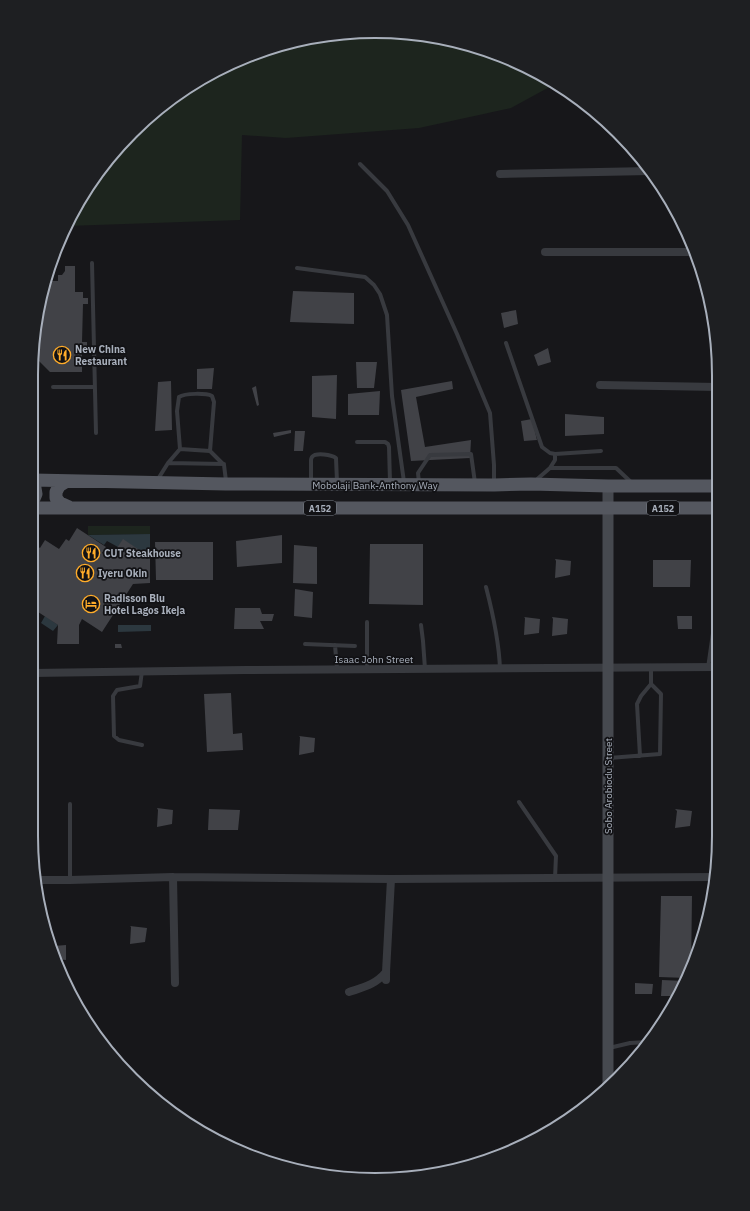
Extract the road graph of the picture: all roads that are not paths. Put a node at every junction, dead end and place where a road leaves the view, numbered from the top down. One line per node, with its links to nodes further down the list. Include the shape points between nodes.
1 (360, 164): 33 (lane, via 387,190 408,225 490,413)
2 (643, 171): 3 (street)
3 (500, 174)
4 (545, 252): 5 (street)
5 (688, 252)
6 (92, 263): 11 (lane)
7 (297, 268): 29 (lane, via 365,278 380,294 387,315 392,396)
8 (506, 343): 18 (lane, via 542,448)
9 (600, 385): 12 (street)
10 (53, 387): 11 (lane)
11 (94, 387): 13 (lane)
12 (712, 387)
13 (96, 433)
14 (357, 442): 28 (lane, via 388,444)
15 (180, 450): 16 (lane); 16 (lane, via 177,411 179,397 184,394 207,394 212,396 214,402); 19 (lane)
16 (210, 451): 20 (lane)
17 (601, 451): 18 (lane)
18 (555, 454): 21 (lane, via 555,460)
19 (168, 463): 20 (lane); 24 (lane)
20 (224, 464): 25 (lane)
21 (550, 468): 30 (lane); 35 (lane, via 616,468)
22 (38, 480): 23 (main road, Mobolaji Bank-Anthony Way / A152)
23 (67, 481): 24 (main road, Mobolaji Bank-Anthony Way / A152); 37 (main road, via 59,486 56,498)
24 (156, 483): 25 (main road, Mobolaji Bank-Anthony Way / A152)
25 (226, 484): 26 (main road, Mobolaji Bank-Anthony Way / A152)
26 (311, 484): 27 (main road, Mobolaji Bank-Anthony Way / A152); 27 (lane, via 311,460 314,455 331,455 336,458)
27 (337, 484): 28 (main road, Mobolaji Bank-Anthony Way / A152)
28 (390, 484): 29 (main road, Mobolaji Bank-Anthony Way / A152)
29 (404, 484): 31 (main road, Mobolaji Bank-Anthony Way / A152)
30 (532, 484): 33 (main road, Mobolaji Bank-Anthony Way / A152); 34 (main road, Mobolaji Bank-Anthony Way / A152)
31 (418, 485): 32 (main road, Mobolaji Bank-Anthony Way / A152); 32 (lane, via 418,473 430,455 471,454)
32 (476, 485): 33 (main road, Mobolaji Bank-Anthony Way / A152)
33 (494, 485)
34 (608, 486): 35 (main road, Mobolaji Bank-Anthony Way / A152); 39 (street, Sobo Arobiodu Street)
35 (635, 486): 36 (main road, Mobolaji Bank-Anthony Way / A152)
36 (712, 486)
37 (69, 507): 38 (main road, A152); 39 (main road, A152)
38 (38, 508)
39 (608, 508): 40 (main road, A152); 53 (street, Sobo Arobiodu Street)
40 (712, 508)
41 (486, 587): 52 (lane, via 496,627)
42 (367, 622): 55 (lane)
43 (421, 625): 51 (lane)
44 (712, 639): 49 (lane)
45 (305, 644): 46 (lane)
46 (335, 645): 47 (lane); 54 (lane)
47 (355, 646)
48 (651, 668): 49 (street, Isaac John Street); 53 (street, Isaac John Street); 58 (lane)
49 (708, 668): 50 (street, Isaac John Street)
50 (712, 668)
51 (425, 669): 52 (street, Isaac John Street); 55 (street, Isaac John Street)
52 (500, 669): 53 (street, Isaac John Street)
53 (608, 669): 61 (street, Sobo Arobiodu Street)
54 (337, 670): 55 (street, Isaac John Street); 56 (street, Isaac John Street)
55 (366, 670)
56 (142, 671): 57 (street, Isaac John Street); 59 (lane, via 140,686 117,690 113,696 114,736 119,740)
57 (38, 672)
58 (651, 684): 60 (lane, via 637,704); 60 (lane, via 661,694 660,754)
59 (142, 745)
60 (640, 756): 61 (lane)
61 (608, 758): 68 (street, Sobo Arobiodu Street)
62 (519, 802): 67 (lane, via 556,856)
63 (70, 804): 70 (lane)
64 (173, 877): 66 (street); 70 (street); 71 (street)
65 (709, 877): 68 (street)
66 (391, 879): 67 (street); 72 (street, via 386,976)
67 (555, 879): 68 (street)
68 (608, 879): 74 (street, Sobo Arobiodu Street)
69 (41, 880): 70 (street)
70 (70, 880)
71 (175, 983)
72 (349, 992)
73 (640, 1043): 74 (lane)
74 (608, 1048): 75 (street, Sobo Arobiodu Street)
75 (608, 1079)

